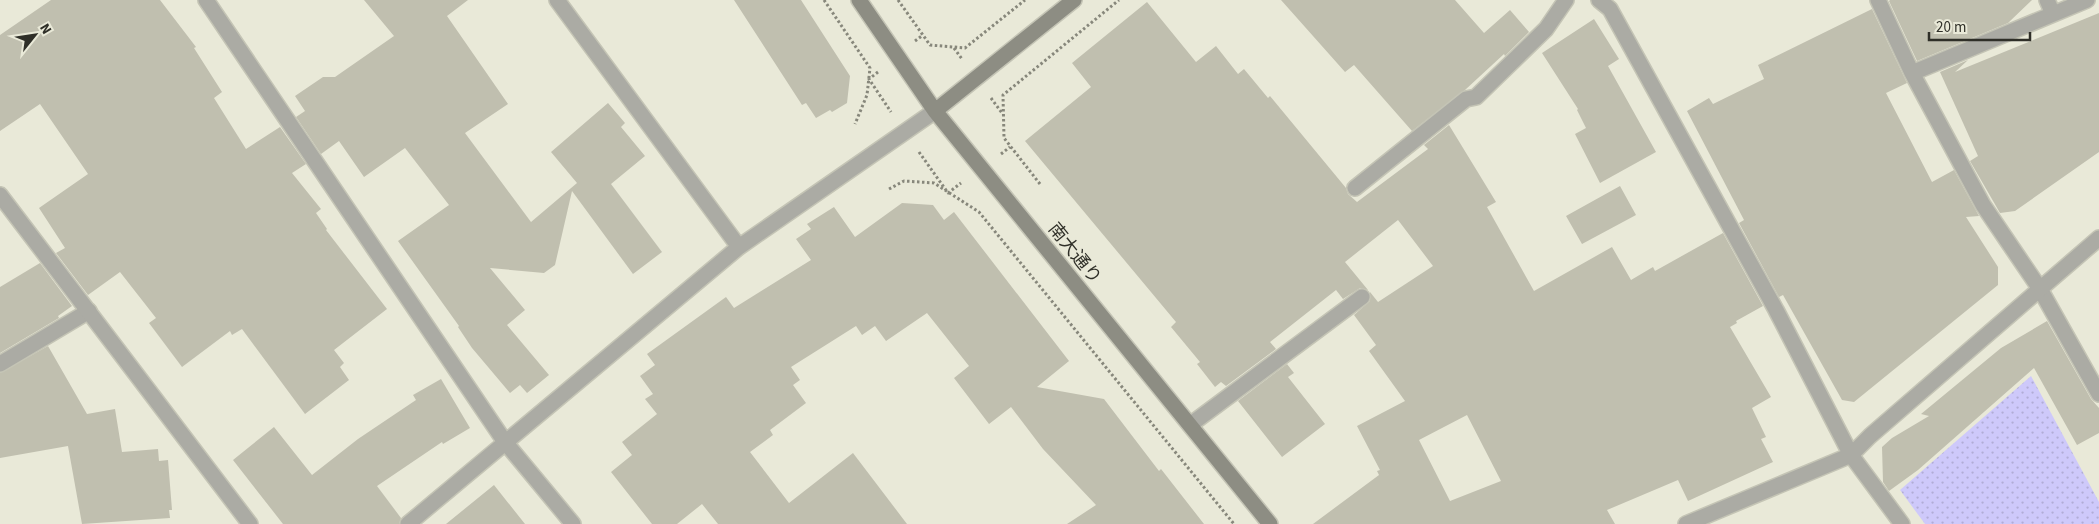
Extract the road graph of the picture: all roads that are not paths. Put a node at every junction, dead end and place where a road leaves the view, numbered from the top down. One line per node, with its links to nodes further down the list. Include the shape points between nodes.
1 (206, 0): 23 (street)
2 (557, 0): 16 (street)
3 (859, 0): 12 (street, 南大通り)
4 (1074, 0): 12 (street)
5 (1566, 0): 13 (street, via 1546,30 1476,97 1466,99)
6 (1599, 0): 24 (street, via 1610,9 1776,310)
7 (1878, 0): 11 (street)
8 (2047, 0): 10 (street)
9 (2088, 0): 10 (street)
10 (2053, 14): 11 (street)
11 (1912, 73): 17 (street, via 1983,205)
12 (935, 111): 16 (street); 22 (street, 南大通り)
13 (1355, 188)
14 (0, 194): 19 (street)
15 (2099, 238): 17 (street)
16 (739, 247): 23 (street)
17 (2040, 289): 21 (street); 24 (street)
18 (1362, 297): 22 (street)
19 (89, 311): 20 (street); 25 (street)
20 (0, 364)
21 (2099, 394)
22 (1190, 425): 28 (street, 南大通り)
23 (504, 442): 26 (street); 27 (street)
24 (1851, 455): 29 (street); 30 (street)
25 (250, 524)
26 (408, 524)
27 (573, 524)
28 (1270, 524)
29 (1686, 524)
30 (1902, 524)

